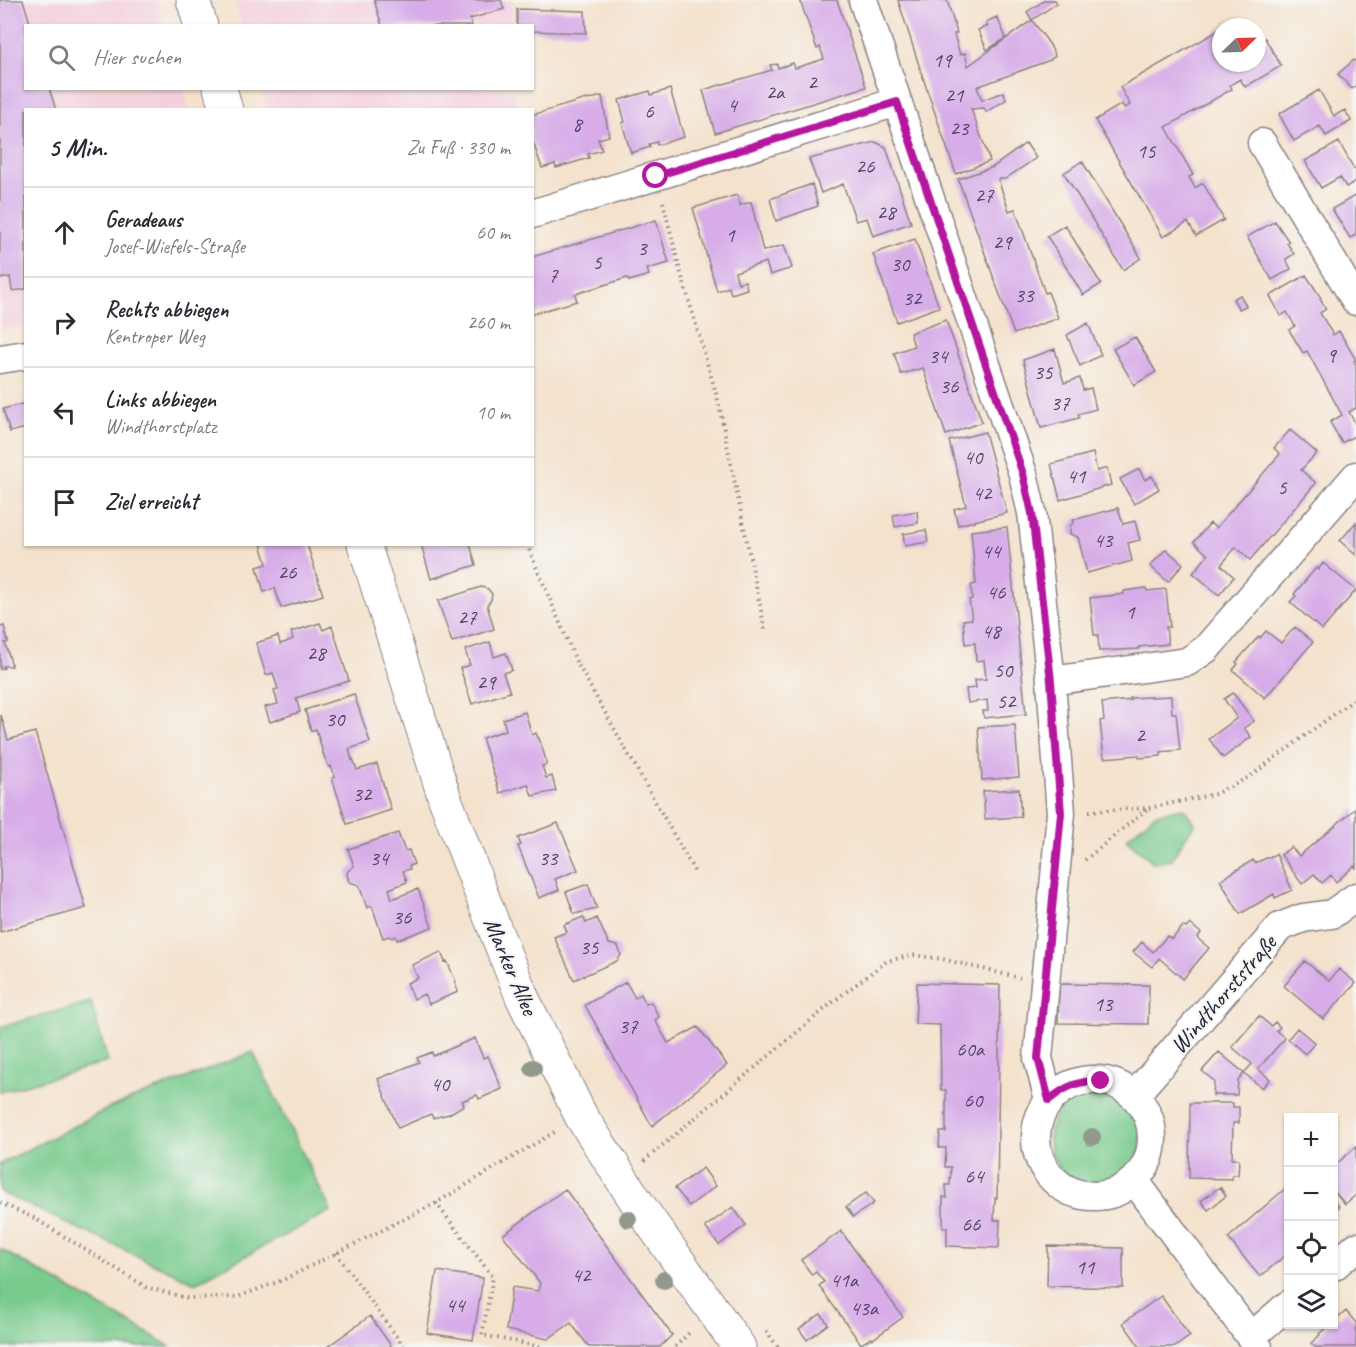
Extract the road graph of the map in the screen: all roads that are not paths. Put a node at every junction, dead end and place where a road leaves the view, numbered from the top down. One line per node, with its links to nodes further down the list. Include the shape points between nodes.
1 (194, 0): 3 (street)
2 (863, 0): 5 (street)
3 (200, 24)
4 (221, 90): 6 (street)
5 (897, 102): 8 (street); 14 (street, via 1023,474 1032,513)
6 (225, 108)
7 (1262, 143): 9 (street)
8 (534, 213)
9 (1356, 301)
10 (24, 355): 11 (street)
11 (0, 359)
12 (1356, 476): 14 (street, via 1206,649 1186,662)
13 (365, 546): 23 (street, Marker Allee, via 446,800 523,999 581,1116)
14 (1051, 681): 17 (street, via 1061,813 1038,1058)
15 (1356, 897): 16 (street, Windthorststraße, via 1332,914 1303,918 1280,927)
16 (1134, 1096): 17 (street, via 1117,1085 1086,1080); 18 (street, via 1152,1133 1146,1163)
17 (1049, 1100): 18 (street, via 1039,1119 1037,1150 1059,1184 1071,1191 1099,1196 1113,1193)
18 (1134, 1180): 22 (street)
19 (1356, 1247): 20 (street)
20 (1338, 1263)
21 (1284, 1309): 22 (street)
22 (1254, 1342)
23 (739, 1347)

